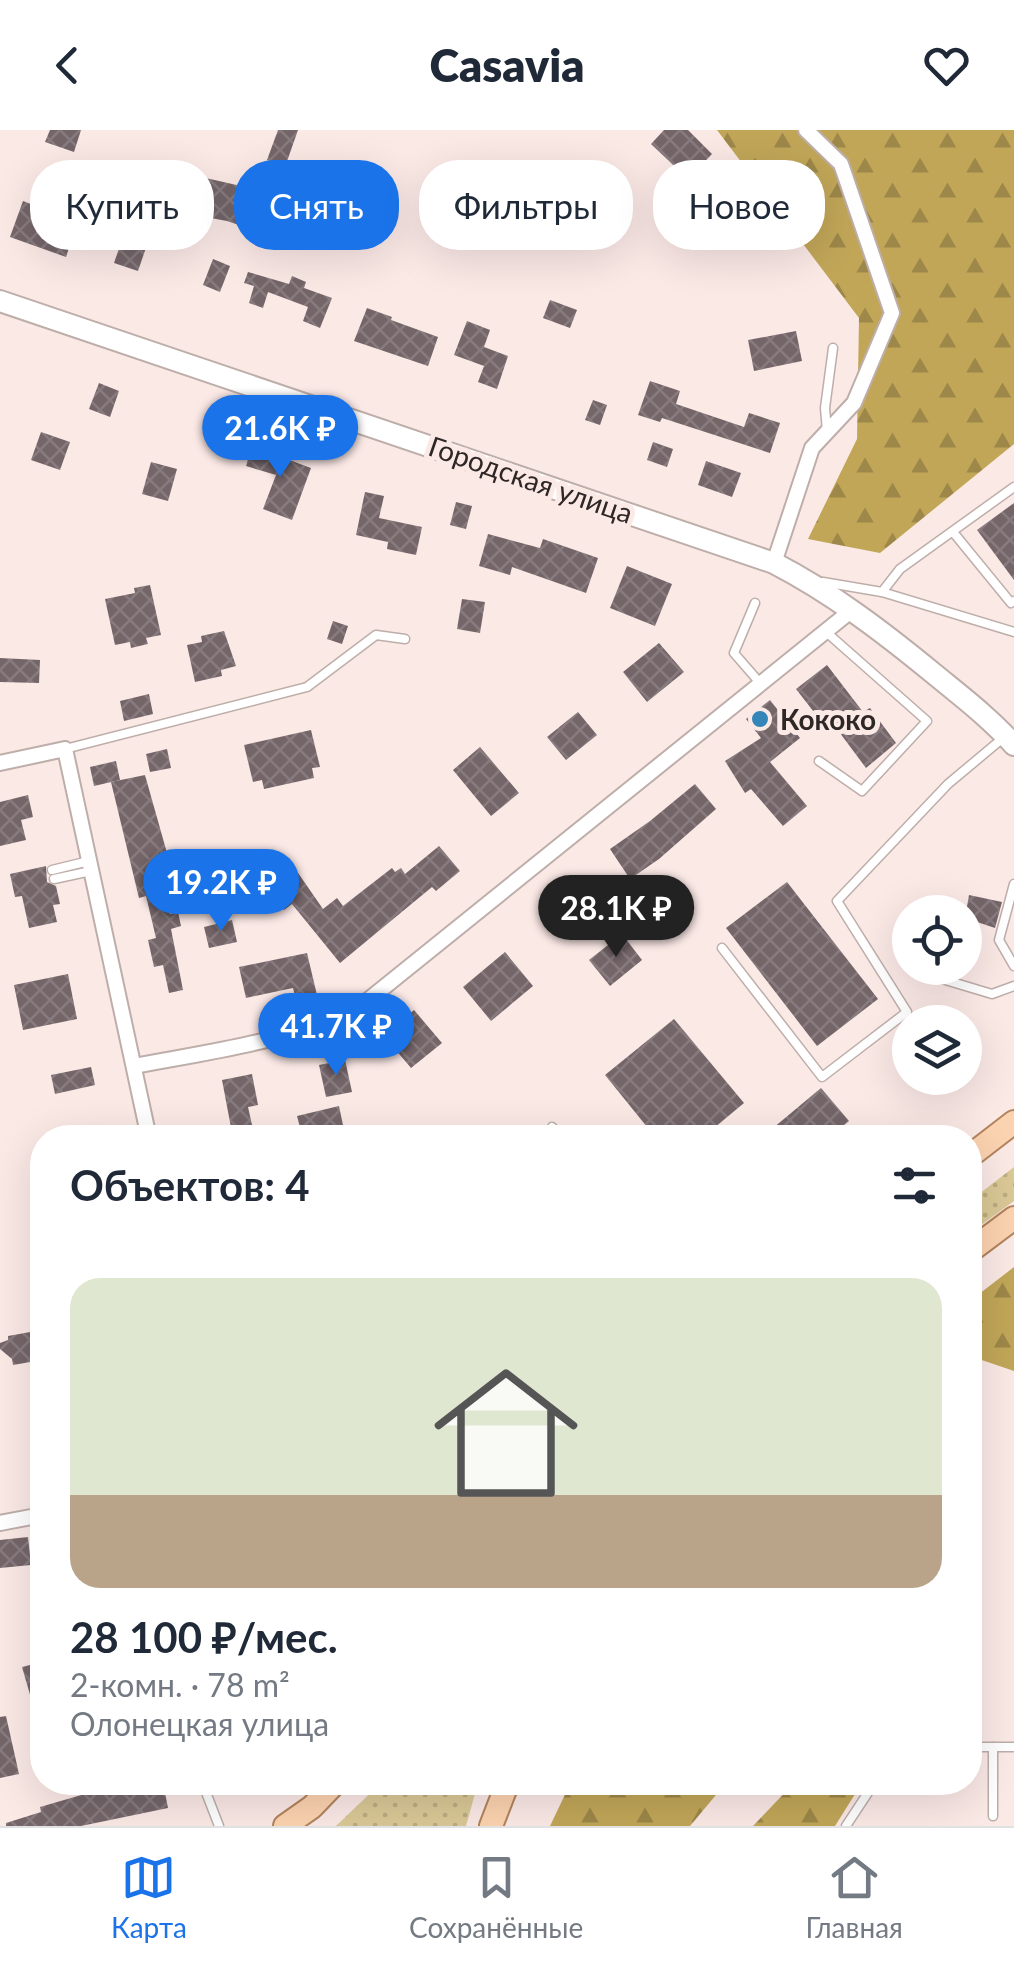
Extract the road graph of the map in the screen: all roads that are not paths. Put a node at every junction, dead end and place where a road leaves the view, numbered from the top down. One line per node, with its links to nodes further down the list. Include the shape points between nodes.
1 (806, 130): 4 (street, via 841,164 892,312 854,402)
2 (0, 301): 7 (street, Городская улица)
3 (833, 348): 4 (lane)
4 (827, 431): 7 (street, via 812,448)
5 (1014, 488): 6 (lane)
6 (952, 532): 9 (lane, via 900,569); 10 (lane)
7 (774, 564): 8 (street, Городская улица)
8 (804, 578): 9 (lane); 12 (street, Городская улица)
9 (882, 592): 14 (lane)
10 (1014, 601)
11 (755, 603): 16 (lane, via 734,654)
12 (852, 610): 13 (street); 17 (street, Городская улица)
13 (825, 631): 16 (street); 19 (lane, via 927,721 862,791)
14 (1014, 632)
15 (404, 640): 18 (lane, via 376,636 307,686)
16 (760, 683): 28 (street, via 362,1005 282,1038)
17 (1010, 740): 24 (lane, via 948,784 836,901 907,1012 822,1077)
18 (65, 749): 20 (street); 21 (street)
19 (819, 761)
20 (0, 763)
21 (90, 866): 22 (lane); 28 (street)
22 (53, 875)
23 (1014, 884): 25 (lane, via 999,940)
24 (722, 948)
25 (1014, 966)
26 (962, 985): 27 (lane, via 992,994)
27 (1014, 986)
28 (134, 1066): 30 (street)
29 (1014, 1122): 31 (main road)
30 (146, 1125)
31 (982, 1147)
32 (1014, 1218): 33 (main road)
33 (982, 1242)
34 (30, 1517): 35 (street)
35 (0, 1523)
36 (982, 1747): 37 (lane)
37 (994, 1747): 38 (lane); 43 (lane)
38 (1014, 1747)
39 (207, 1795): 44 (lane)
40 (324, 1795): 45 (main road)
41 (503, 1795): 46 (main road)
42 (867, 1795): 47 (lane)
43 (994, 1816)
44 (218, 1826)
45 (285, 1826)
46 (490, 1826)
47 (846, 1826)

